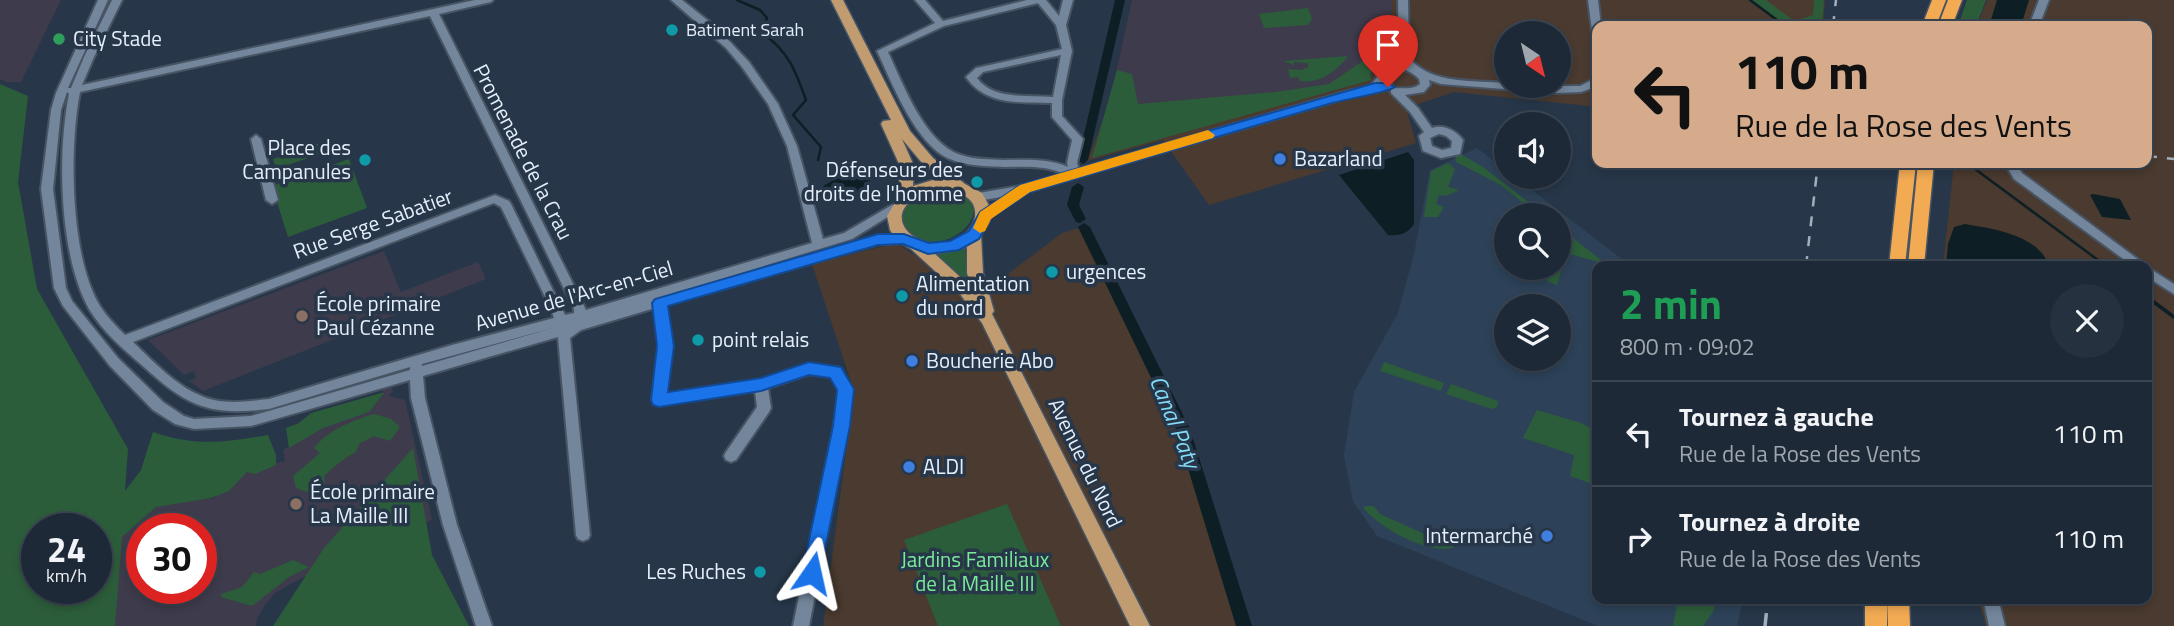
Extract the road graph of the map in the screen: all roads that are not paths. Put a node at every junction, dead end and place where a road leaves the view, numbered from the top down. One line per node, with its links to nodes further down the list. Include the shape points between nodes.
1 (103, 0): 30 (street)
2 (117, 0): 29 (street, Avenue de l'Arc-en-Ciel)
3 (488, 0): 15 (street)
4 (676, 0): 48 (street, via 727,44 772,103 792,144)
5 (827, 0): 44 (main road, via 904,157 907,166)
6 (837, 0): 40 (main road, via 904,134)
7 (920, 0): 20 (street)
8 (1040, 0): 20 (street); 21 (street)
9 (1068, 0): 21 (street)
10 (1403, 0): 24 (street)
11 (1592, 0): 16 (street)
12 (1939, 0): 17 (highway)
13 (1955, 0): 18 (highway)
14 (2044, 0): 19 (street)
15 (433, 12): 29 (street); 55 (street, Promenade de la Crau)
16 (1595, 21)
17 (1931, 21)
18 (1947, 21)
19 (2036, 21)
20 (941, 24): 22 (street)
21 (1061, 25): 23 (street)
22 (882, 51): 39 (street, via 920,121 947,152 999,164 1061,167)
23 (1067, 51): 32 (street); 32 (street, via 979,70 971,77 987,94)
24 (1404, 58): 25 (street); 26 (street)
25 (1395, 66): 26 (street); 28 (street, via 1385,71)
26 (1420, 76): 27 (street, via 1556,90); 31 (street)
27 (1592, 85)
28 (1385, 86): 31 (street); 33 (street); 39 (street)
29 (75, 90): 30 (street); 58 (street, Avenue de l'Arc-en-Ciel, via 68,167 79,268 95,309)
30 (61, 93): 59 (street, Avenue de l'Arc-en-Ciel, via 47,189 60,288 114,362 158,406 194,424 236,423)
31 (1412, 93): 33 (street)
32 (1057, 100): 39 (street, via 1057,117 1078,139)
33 (1414, 110): 34 (street)
34 (1429, 132)
35 (256, 139): 43 (street)
36 (1907, 168): 49 (highway)
37 (1926, 168): 50 (highway)
38 (2013, 168): 51 (street)
39 (1073, 173): 41 (street)
40 (962, 188): 42 (main road); 44 (main road, via 933,186)
41 (1025, 189): 42 (street); 45 (street)
42 (977, 197): 45 (main road)
43 (272, 200)
44 (901, 202): 47 (main road, via 894,225); 48 (street, Avenue de l'Arc-en-Ciel, via 864,229)
45 (985, 216): 46 (main road)
46 (974, 235): 47 (main road, via 941,248); 56 (main road, Avenue du Nord, via 975,272)
47 (910, 242): 54 (street, Avenue de l'Arc-en-Ciel, via 878,240); 56 (main road, Avenue du Nord, via 965,290)
48 (819, 245): 55 (street, Avenue de l'Arc-en-Ciel)
49 (1898, 261)
50 (1916, 261)
51 (2134, 261)
52 (2152, 275): 53 (street)
53 (2174, 290)
54 (660, 303): 55 (street, Avenue de l'Arc-en-Ciel); 60 (street, via 665,346 659,400)
55 (580, 316): 57 (street, Avenue de l'Arc-en-Ciel); 62 (street, via 564,336)
56 (988, 320): 68 (main road, Avenue du Nord)
57 (562, 325): 58 (street, Rue Serge Sabatier, via 506,204 495,199); 59 (street, Avenue de l'Arc-en-Ciel)
58 (125, 340): 59 (street, Avenue de l'Arc-en-Ciel, via 191,399 218,407 269,404)
59 (416, 366): 66 (street, via 418,398 450,525)
60 (761, 385): 61 (street, via 764,408); 67 (street, via 809,369 835,372 845,389)
61 (731, 456)
62 (583, 535)
63 (1876, 604): 69 (highway)
64 (1898, 604): 70 (highway)
65 (1992, 604): 71 (street)
66 (484, 626)
67 (801, 626)
68 (1140, 626)
69 (1876, 626)
70 (1899, 626)
71 (1997, 626)

